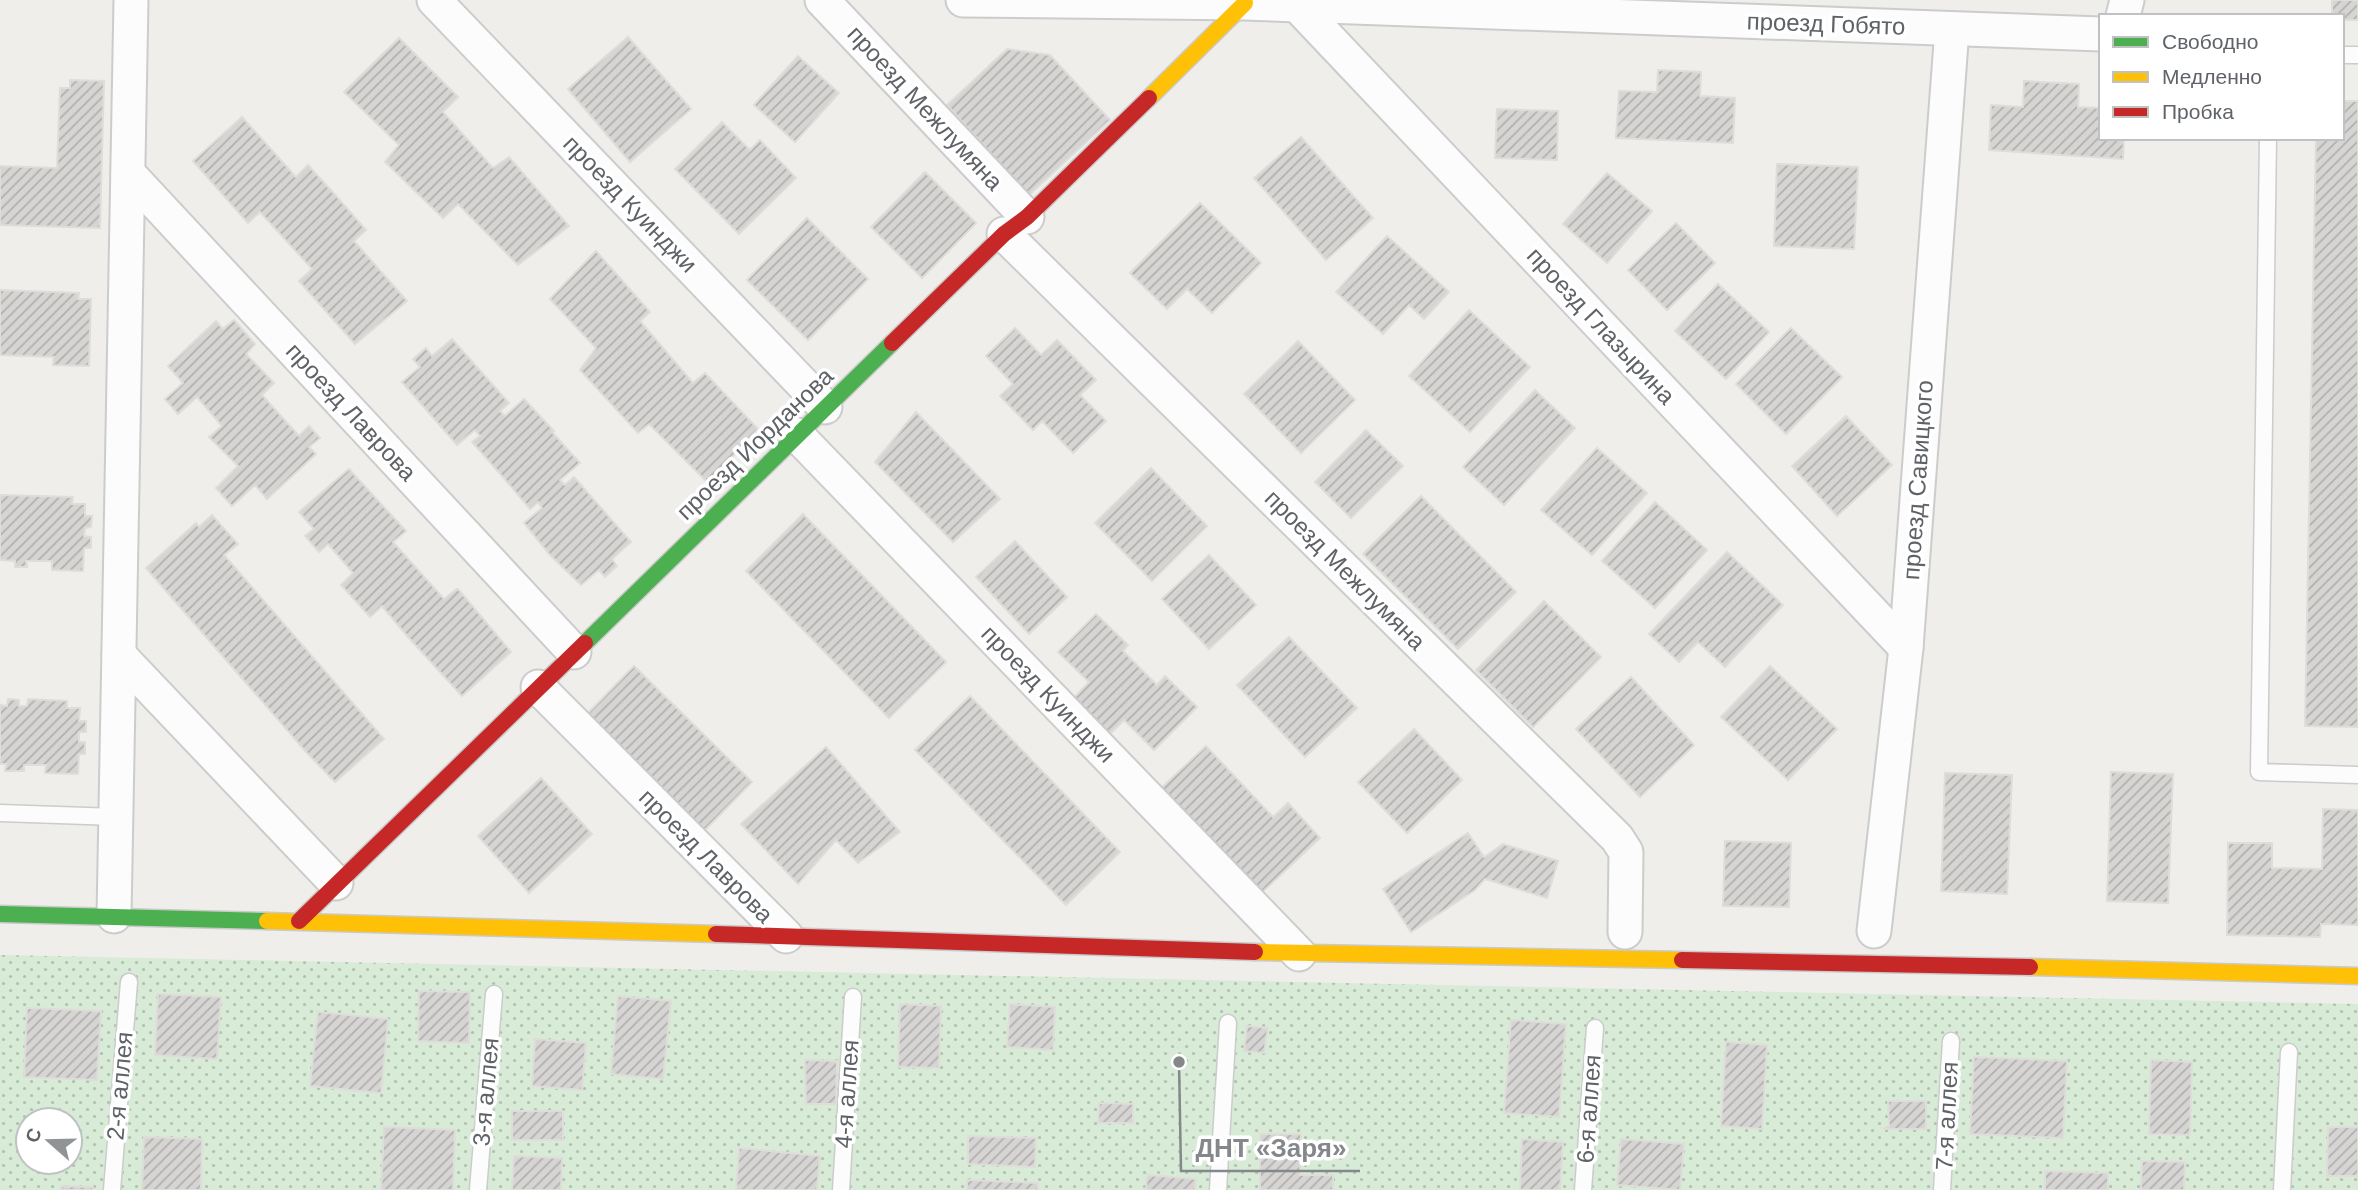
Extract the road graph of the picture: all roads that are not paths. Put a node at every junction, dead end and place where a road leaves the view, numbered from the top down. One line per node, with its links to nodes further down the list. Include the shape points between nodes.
1 (131, 0): 10 (street)
2 (434, 0): 12 (street, проезд Куинджи)
3 (822, 0): 11 (street, проезд Межлумяна)
4 (963, 0): 5 (street, проезд Гобято)
5 (1245, 3): 6 (street, проезд Гобято); 11 (street, проезд Иорданова)
6 (1296, 4): 7 (street, проезд Гобято); 14 (street, проезд Глазырина)
7 (1952, 29): 8 (street, проезд Гобято); 14 (street, проезд Савицкого)
8 (2099, 34)
9 (2268, 140): 18 (lane, via 2259,772)
10 (128, 173): 15 (street, проезд Лаврова); 16 (street)
11 (1015, 225): 12 (street, проезд Иорданова); 26 (street, проезд Межлумяна, via 1617,838 1626,852)
12 (825, 407): 13 (street, проезд Иорданова)
13 (797, 435): 15 (street, проезд Иорданова); 28 (street, проезд Куинджи)
14 (1906, 648): 25 (street, проезд Савицкого)
15 (574, 652): 17 (street, проезд Иорданова)
16 (119, 655): 20 (street); 21 (street)
17 (538, 687): 21 (street, проезд Иорданова); 27 (street, проезд Лаврова)
18 (2358, 775)
19 (0, 813): 20 (lane)
20 (116, 817): 23 (street)
21 (336, 883): 24 (street, проезд Иорданова)
22 (0, 914): 23 (street)
23 (114, 916): 24 (street)
24 (299, 921): 27 (street)
25 (1874, 931)
26 (1625, 932)
27 (786, 936): 28 (street)
28 (1299, 954): 29 (street)
29 (2358, 976)
30 (129, 982): 37 (lane, 2-я аллея)
31 (494, 995): 38 (lane, 3-я аллея)
32 (853, 997): 39 (lane, 4-я аллея)
33 (1228, 1023): 40 (lane)
34 (1595, 1028): 41 (lane, 6-я аллея)
35 (1951, 1041): 42 (lane, 7-я аллея)
36 (2289, 1052): 43 (lane)
37 (112, 1190)
38 (478, 1190)
39 (841, 1190)
40 (1218, 1190)
41 (1583, 1190)
42 (1942, 1190)
43 (2282, 1190)

